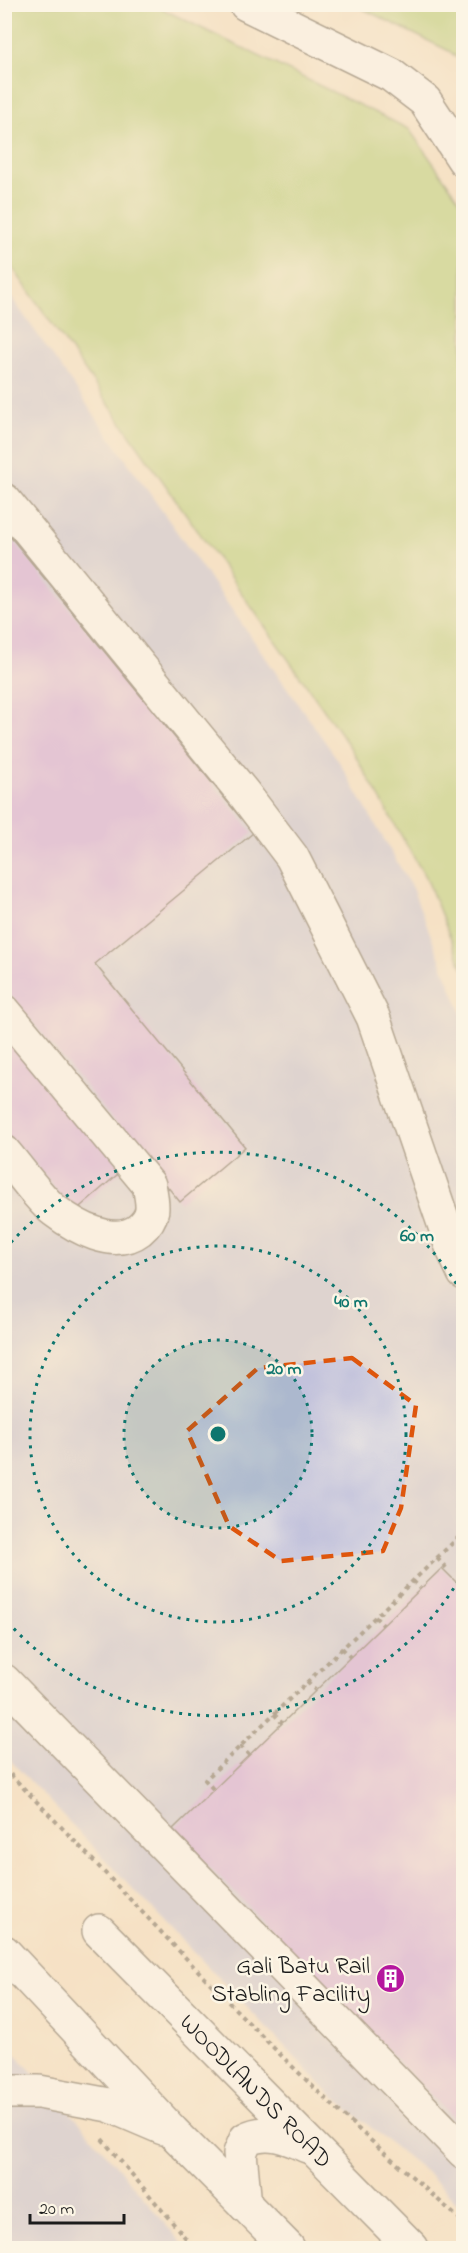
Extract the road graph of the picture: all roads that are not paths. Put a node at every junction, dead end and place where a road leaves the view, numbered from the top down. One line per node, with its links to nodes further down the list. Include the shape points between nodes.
1 (246, 4): 2 (main road, via 391,75 425,101)
2 (464, 160)
3 (4, 500): 6 (main road, via 292,858 373,1017)
4 (4, 1011): 5 (main road, via 149,1185 153,1208 147,1223 136,1232 115,1239 86,1230 54,1210)
5 (4, 1152)
6 (464, 1273)
7 (4, 1681): 13 (main road)
8 (99, 1931): 12 (main road, WOODLANDS ROAD)
9 (4, 1952): 11 (main road)
10 (4, 2092): 11 (main road, via 39,2092 109,2105)
11 (173, 2132): 14 (main road)
12 (312, 2148): 14 (main road, via 268,2133 246,2139 240,2153); 16 (main road, WOODLANDS ROAD)
13 (464, 2152)
14 (245, 2205): 15 (main road)
15 (288, 2248)
16 (412, 2248)

